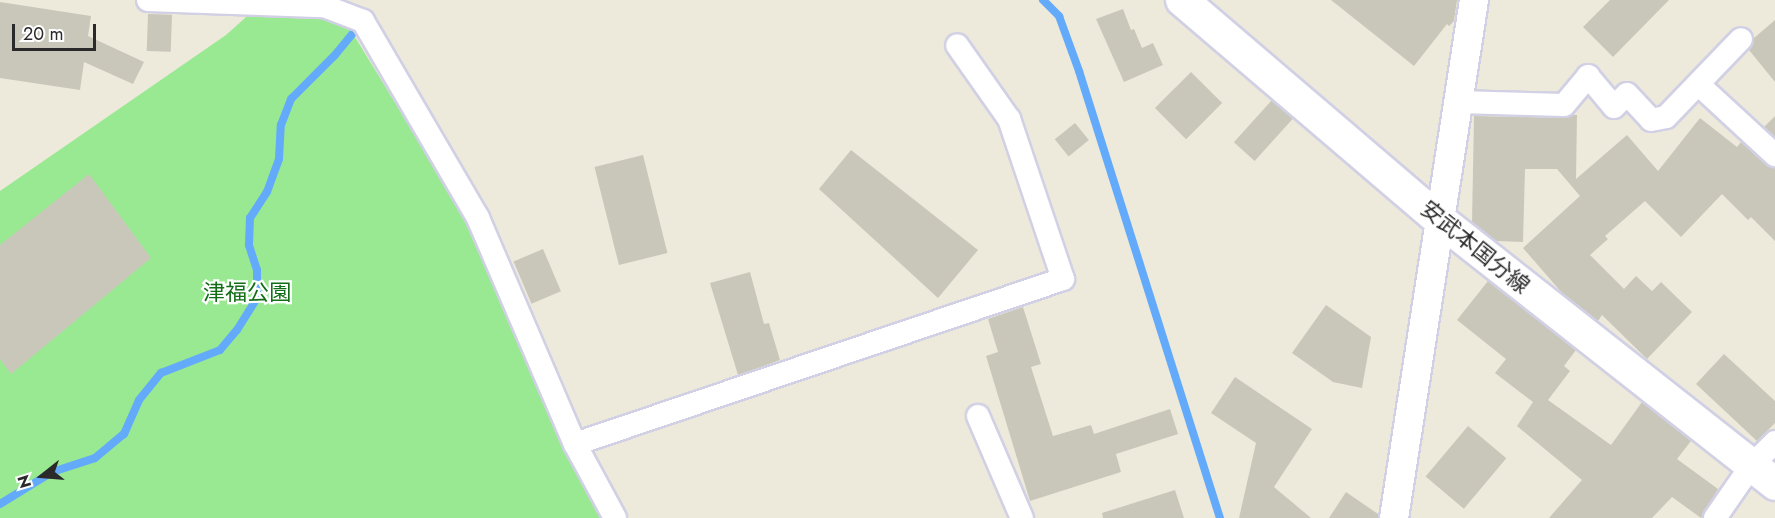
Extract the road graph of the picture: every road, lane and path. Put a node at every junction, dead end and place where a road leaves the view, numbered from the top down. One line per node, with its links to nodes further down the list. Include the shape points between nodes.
1 (148, 0): 12 (street, via 324,6 363,21 478,218)
2 (1182, 0): 9 (main road, 安武本国分線)
3 (1474, 0): 7 (street)
4 (1741, 39): 6 (street)
5 (957, 45): 12 (street, via 1009,119 1063,279)
6 (1698, 84): 7 (street, via 1666,117 1651,120 1627,94 1614,107 1588,76 1564,105); 8 (street)
7 (1458, 102): 9 (street)
8 (1775, 155)
9 (1440, 220): 13 (main road, 安武本国分線); 16 (street)
10 (978, 416): 15 (street)
11 (1775, 442): 13 (street)
12 (575, 444): 14 (street)
13 (1763, 475): 17 (street)
14 (615, 518)
15 (1022, 518)
16 (1394, 518)
17 (1715, 518)

